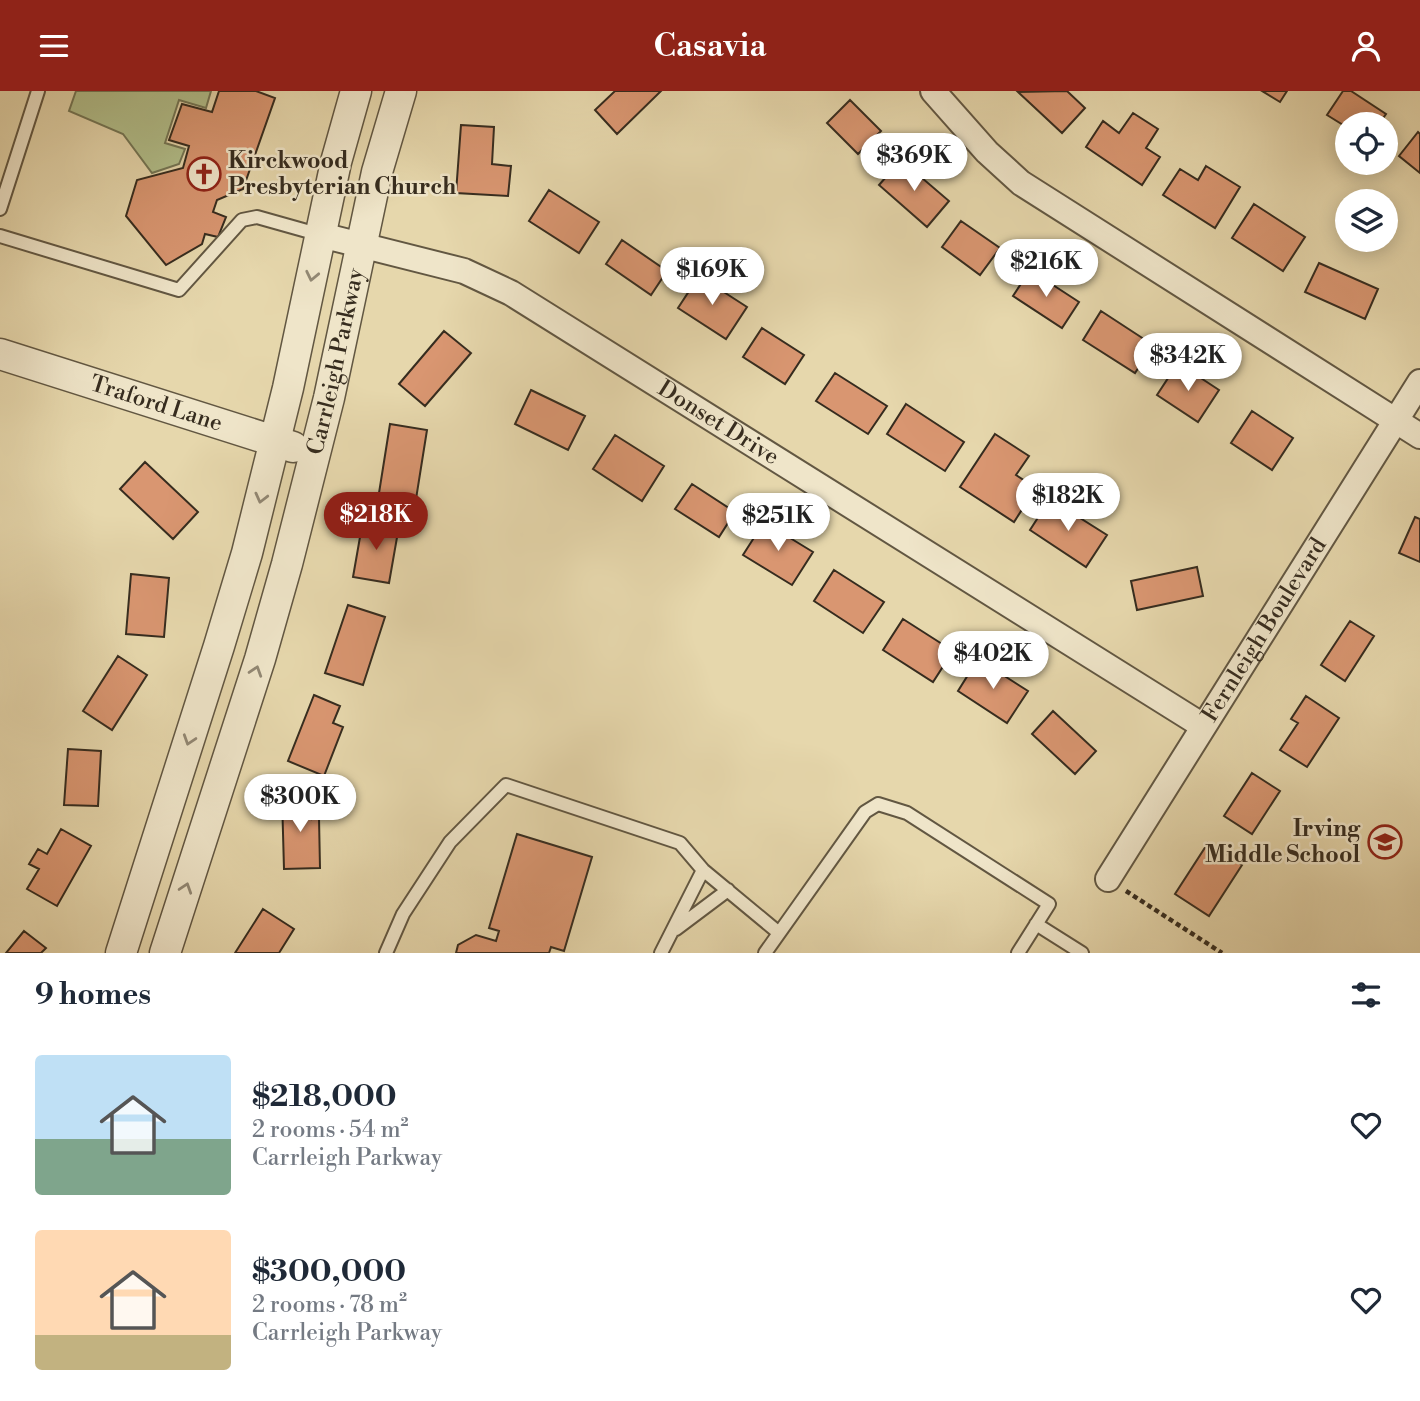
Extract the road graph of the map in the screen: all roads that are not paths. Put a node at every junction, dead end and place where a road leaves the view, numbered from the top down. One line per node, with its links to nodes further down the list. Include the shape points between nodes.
1 (38, 91): 5 (lane)
2 (356, 91): 6 (street, Carrleigh Parkway)
3 (401, 91): 8 (street, Carrleigh Parkway, via 377,172)
4 (933, 91): 11 (street, via 1021,183)
5 (0, 209)
6 (321, 235): 7 (lane, via 257,217 242,220 179,290); 8 (street, Donset Drive); 13 (street, Carrleigh Parkway, one-way to 13)
7 (0, 236)
8 (363, 245): 14 (street, Carrleigh Parkway); 15 (street, Donset Drive, via 464,271 511,293)
9 (0, 354): 13 (street, Traford Lane)
10 (1420, 382): 11 (street, Fernleigh Boulevard)
11 (1396, 420): 12 (street); 15 (street, Fernleigh Boulevard)
12 (1420, 436)
13 (274, 442): 14 (street, Traford Lane); 22 (street, Carrleigh Parkway, one-way to 22, via 219,646)
14 (316, 452): 23 (street, Carrleigh Parkway, one-way to 14, via 260,659)
15 (1203, 726): 17 (street, Fernleigh Boulevard)
16 (703, 870): 18 (lane); 20 (lane); 24 (lane, via 680,843 506,785 450,842 402,914)
17 (1108, 879)
18 (728, 890): 20 (lane); 21 (lane)
19 (1036, 925): 21 (lane, via 1049,904 907,813 878,804 865,812); 27 (lane); 28 (lane)
20 (673, 931): 25 (lane)
21 (779, 933): 26 (lane)
22 (121, 953)
23 (165, 953)
24 (386, 953)
25 (661, 953)
26 (765, 953)
27 (1018, 953)
28 (1082, 953)

